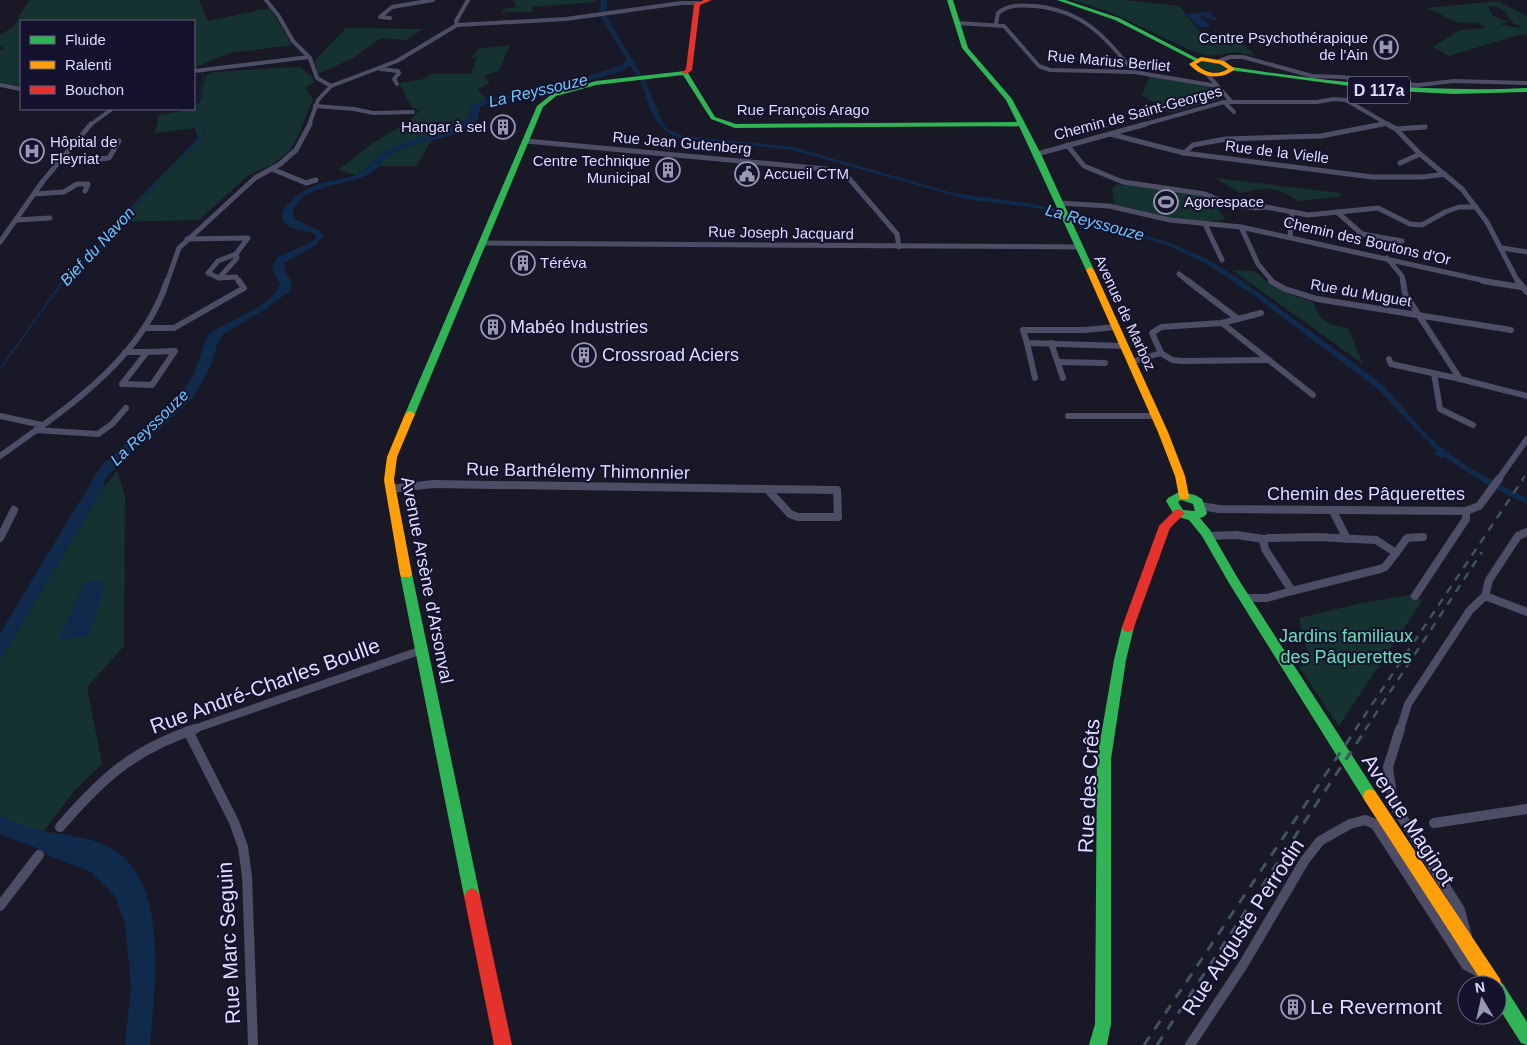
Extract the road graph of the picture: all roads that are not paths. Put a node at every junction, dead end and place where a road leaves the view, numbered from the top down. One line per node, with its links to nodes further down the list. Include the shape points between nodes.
1 (266, 0): 12 (street, via 280,15 295,43)
2 (433, 0): 8 (street, via 392,7 380,17)
3 (468, 0): 11 (street)
4 (946, 0): 9 (street, Avenue de Marboz)
5 (950, 0): 9 (street, Avenue de Marboz)
6 (1060, 0): 13 (street, via 1117,19)
7 (703, 1): 11 (street, via 590,17); 19 (street, via 690,70)
8 (390, 18)
9 (956, 21): 10 (street); 34 (street, Avenue de Marboz, via 968,52 1005,94)
10 (996, 24): 18 (street, Rue Marius Berliet, via 1004,26 1044,68); 18 (street, via 998,13 1011,7 1040,6 1070,14 1101,33)
11 (457, 25): 15 (street, via 407,55)
12 (309, 57): 17 (street); 24 (street, via 320,82)
13 (1197, 60): 14 (street); 20 (street, via 1193,66)
14 (1219, 61): 16 (street, via 1229,64); 21 (street, via 1243,57 1312,76 1387,83)
15 (378, 67): 22 (street, via 398,71 394,79); 24 (street)
16 (1232, 69): 20 (street); 26 (street, D 117a, via 1410,93 1474,94)
17 (195, 72)
18 (1134, 72): 20 (street, Rue Marius Berliet)
19 (685, 73): 34 (street, Rue François Arago, via 713,118 736,126); 39 (street, Avenue Arsène d'Arsonval, via 589,84 562,92 540,106)
20 (1218, 82): 27 (street)
21 (1527, 83)
22 (397, 84)
23 (0, 86): 25 (street)
24 (331, 86): 29 (street)
25 (20, 89)
26 (1527, 90)
27 (1231, 101): 28 (street, Chemin de Saint-Georges); 33 (street, Chemin de Saint-Georges, via 1318,102 1334,98 1353,103)
28 (1224, 102): 32 (street); 37 (street, Chemin de Saint-Georges)
29 (315, 106): 31 (street, via 373,113); 46 (street, via 302,142)
30 (110, 110): 44 (street, via 92,123)
31 (413, 112)
32 (1234, 112)
33 (1386, 123): 36 (street); 41 (street, via 1321,136 1226,139 1192,145)
34 (1022, 124): 42 (street, Avenue de Marboz)
35 (1425, 127): 36 (street)
36 (1396, 129): 43 (street)
37 (1108, 134): 40 (street, Chemin de Saint-Georges); 41 (street, Rue de la Vielle)
38 (119, 141): 44 (street, via 109,158)
39 (526, 141): 63 (street, Avenue Arsène d'Arsonval); 64 (street, Rue Jean Gutenberg, via 836,170 846,175 897,234)
40 (1066, 145): 42 (street, Chemin de Saint-Georges); 53 (street, via 1084,166 1123,182 1205,194 1228,204)
41 (1184, 153): 47 (street, Rue de la Vielle, via 1372,177)
42 (1037, 154): 51 (street, Avenue de Marboz)
43 (1420, 154): 45 (street); 47 (street)
44 (57, 163): 50 (street)
45 (1400, 163)
46 (272, 169): 48 (street, via 306,183); 60 (street, via 255,178)
47 (1445, 174): 52 (street)
48 (316, 180)
49 (85, 191): 50 (street, via 88,184 77,184 64,192)
50 (34, 194): 56 (street)
51 (1058, 203): 57 (street, Chemin des Boutons d'Or, via 1109,206 1170,220); 65 (street, Avenue de Marboz)
52 (1476, 206): 54 (street, via 1459,207 1422,225 1410,224 1378,208); 66 (street)
53 (1292, 212): 54 (street, via 1308,215); 59 (street)
54 (1337, 212): 61 (street, via 1362,234)
55 (50, 218): 56 (street)
56 (16, 220): 62 (street)
57 (1205, 224): 58 (street, Chemin des Boutons d'Or); 70 (street)
58 (1241, 227): 59 (street, Chemin des Boutons d'Or); 76 (street, Rue du Muguet, via 1260,269 1273,282 1293,292)
59 (1290, 237): 69 (street, Chemin des Boutons d'Or)
60 (187, 239): 68 (street, via 248,238); 82 (street, via 173,258 164,291)
61 (1402, 241)
62 (0, 242)
63 (482, 243): 64 (street, Rue Joseph Jacquard); 109 (street, Avenue Arsène d'Arsonval, via 392,457)
64 (899, 247): 65 (street, Rue Joseph Jacquard)
65 (1079, 247): 81 (street, Avenue de Marboz)
66 (1502, 248): 67 (street); 73 (street)
67 (1527, 252)
68 (236, 254): 72 (street, via 237,258); 72 (street, via 218,261 208,273)
69 (1387, 258): 73 (street, Chemin des Boutons d'Or, via 1480,280); 78 (street, via 1402,276 1405,294)
70 (1222, 260)
71 (1179, 274): 79 (street)
72 (218, 278): 82 (street, via 236,276 244,288 174,328)
73 (1521, 286): 75 (street)
74 (1335, 292): 76 (street)
75 (1527, 292)
76 (1327, 301): 78 (street, Rue du Muguet)
77 (1261, 312): 79 (street)
78 (1421, 316): 83 (street, Rue du Muguet); 98 (street)
79 (1238, 319): 80 (street)
80 (1222, 323): 89 (street, via 1161,327 1152,333); 91 (street)
81 (1115, 327): 84 (street, via 1023,330); 86 (street, Avenue de Marboz)
82 (144, 328): 88 (street)
83 (1511, 330)
84 (1027, 343): 85 (street); 96 (street)
85 (1051, 343): 86 (street); 92 (street)
86 (1124, 346): 93 (street, Avenue de Marboz)
87 (147, 351): 87 (street, via 175,351 152,384 122,384); 88 (street)
88 (125, 352): 106 (street, via 93,384)
89 (1161, 353): 91 (street, via 1172,360 1182,361); 93 (street)
90 (1389, 359): 95 (street, via 1391,364)
91 (1269, 360): 99 (street)
92 (1058, 362): 94 (street); 97 (street)
93 (1131, 362): 104 (street, Avenue de Marboz)
94 (1105, 363)
95 (1434, 373): 98 (street); 105 (street, via 1440,410)
96 (1035, 378)
97 (1063, 378)
98 (1460, 379): 100 (street)
99 (1313, 395)
100 (1527, 396)
101 (126, 408): 106 (street, via 98,434)
102 (0, 416): 106 (street)
103 (1068, 416): 104 (street)
104 (1156, 416): 111 (street, Avenue de Marboz, via 1180,476)
105 (1473, 425)
106 (39, 428): 108 (street)
107 (1527, 439): 115 (street, Chemin des Pâquerettes, via 1479,506)
108 (0, 456)
109 (390, 489): 110 (street, Rue Barthélemy Thimonnier, via 433,484); 130 (street, Avenue Arsène d'Arsonval)
110 (767, 489): 110 (street, Rue Barthélemy Thimonnier, via 790,514 838,517 836,490)
111 (1184, 496): 112 (street); 116 (street, via 1172,501)
112 (1201, 506): 114 (street, Chemin des Pâquerettes); 117 (street, via 1200,514)
113 (14, 510): 121 (street)
114 (1333, 511): 115 (street, Chemin des Pâquerettes); 123 (street)
115 (1466, 511): 126 (street, via 1466,519)
116 (1179, 513): 117 (street); 144 (street, Rue des Crêts, via 1165,526 1130,620 1104,759 1102,1024)
117 (1193, 517): 119 (street)
118 (1527, 532): 127 (street, via 1518,536 1494,572)
119 (1207, 536): 122 (street, via 1236,535); 128 (street)
120 (1423, 537): 124 (street, via 1407,538)
121 (0, 538)
122 (1264, 539): 123 (street); 125 (street, via 1265,549)
123 (1347, 539): 124 (street, via 1376,540)
124 (1396, 553): 125 (street, via 1380,569)
125 (1292, 591): 128 (street, via 1267,598)
126 (1415, 596)
127 (1486, 596): 129 (street); 137 (street, via 1470,610 1408,704 1388,767 1393,802 1460,910)
128 (1244, 598): 137 (street, Avenue Maginot)
129 (1527, 612)
130 (422, 650): 131 (street, Rue André-Charles Boulle); 143 (street, Avenue Arsène d'Arsonval)
131 (188, 731): 134 (street, Rue André-Charles Boulle, via 156,744 122,764 95,787); 142 (street, Rue Marc Seguin, via 234,822 243,847 247,876)
132 (1527, 809): 133 (street)
133 (1434, 823)
134 (60, 827)
135 (39, 855): 136 (street)
136 (0, 906)
137 (1470, 948): 139 (street, Avenue Maginot)
138 (1481, 975): 145 (street, Rue Auguste Perrodin, via 1466,965 1375,824 1365,820 1350,824 1320,841 1305,860 1243,965)
139 (1487, 975)
140 (1507, 1006): 141 (street)
141 (1527, 1037)
142 (253, 1045)
143 (503, 1045)
144 (1098, 1045)
145 (1190, 1045)

